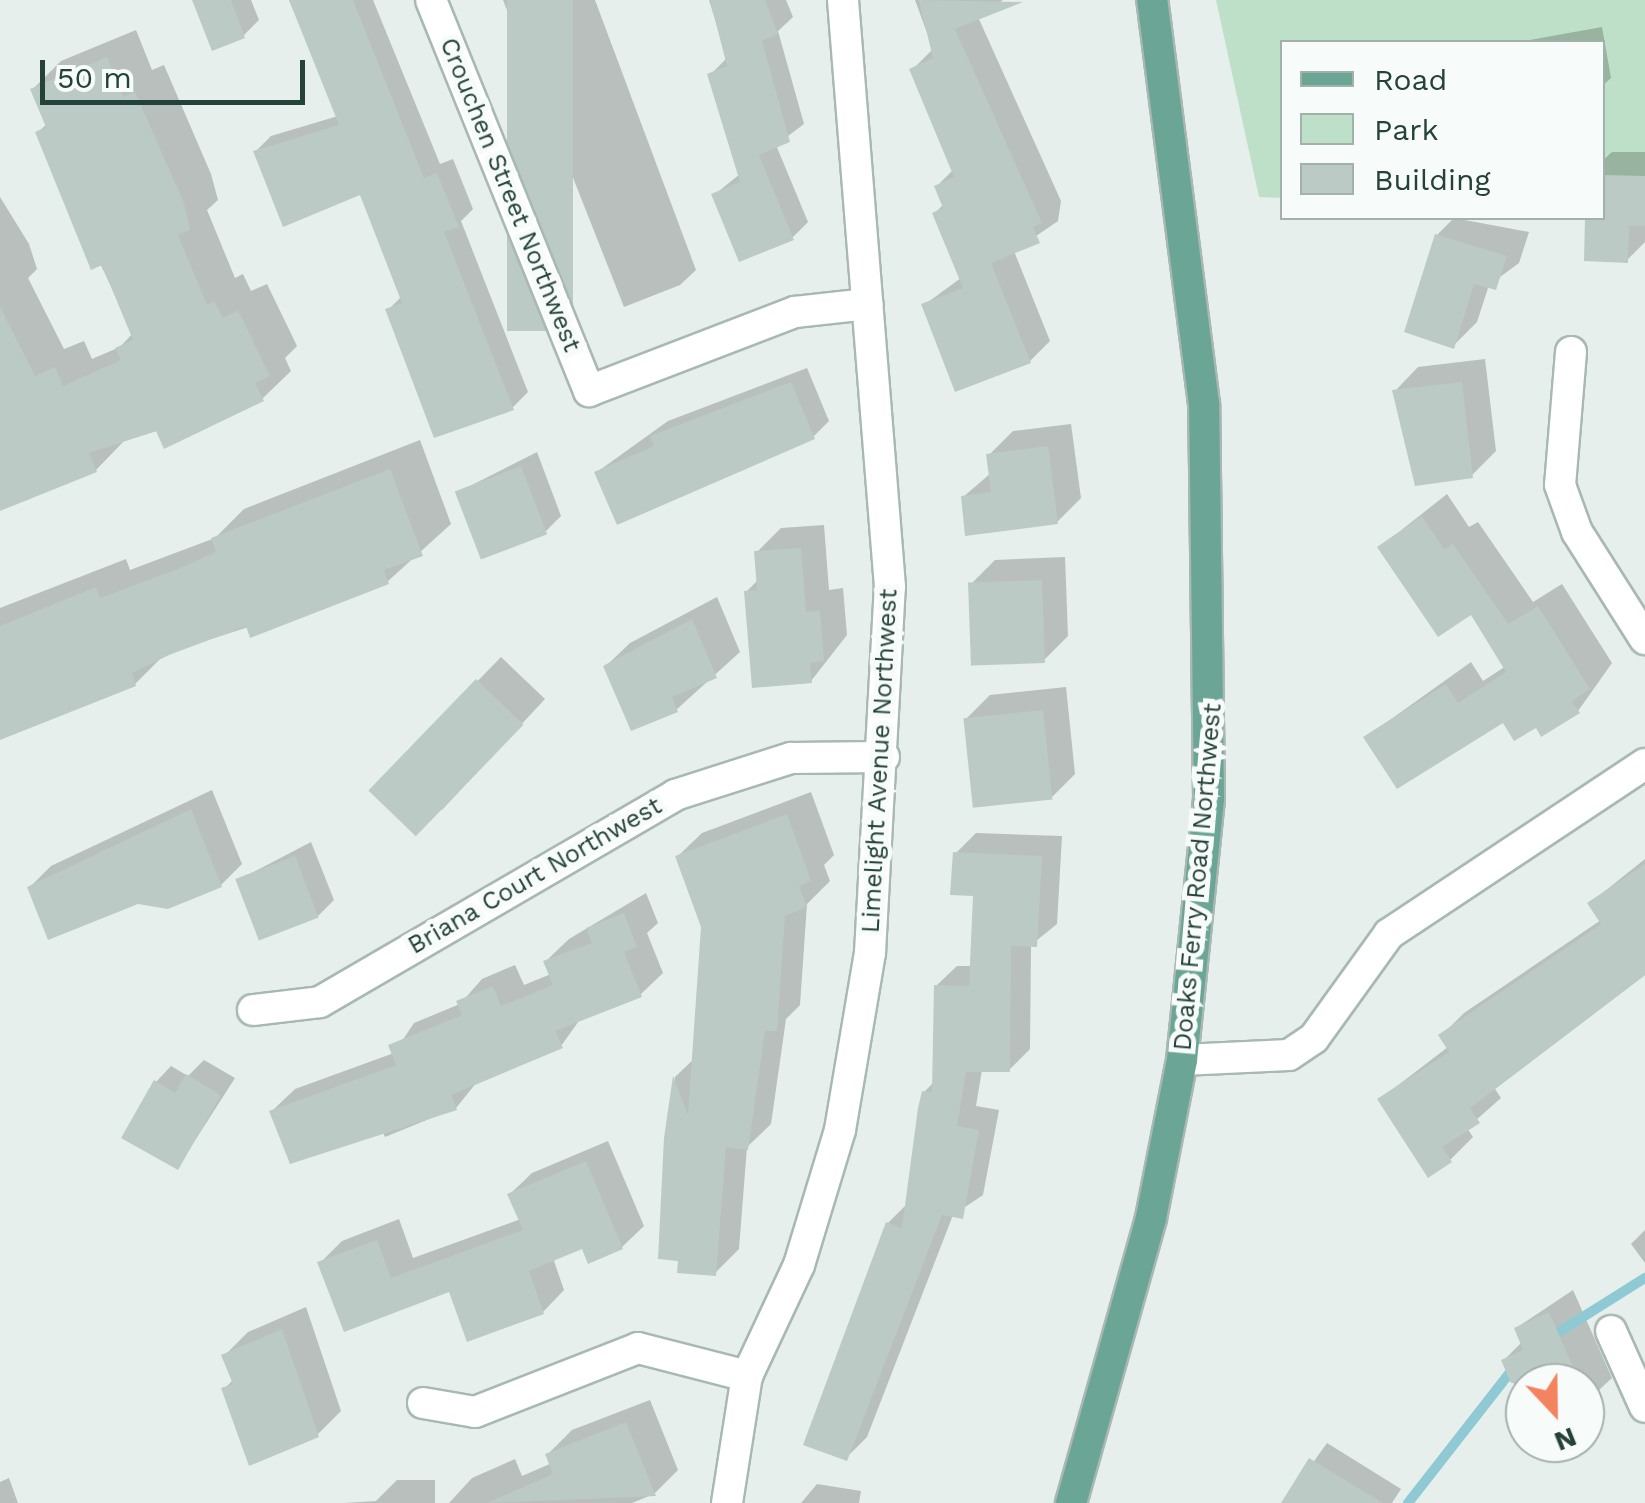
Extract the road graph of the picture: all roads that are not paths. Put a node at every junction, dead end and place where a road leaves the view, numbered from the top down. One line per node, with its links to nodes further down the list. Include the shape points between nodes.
1 (431, 0): 4 (street, Crouchen Street Northwest, via 589,391 794,312)
2 (843, 0): 4 (street, Limelight Avenue Northwest)
3 (1152, 0): 10 (main road, Doaks Ferry Road Northwest, via 1202,388 1212,540 1209,798)
4 (868, 304): 7 (street, Limelight Avenue Northwest, via 890,587)
5 (1571, 352): 6 (street, via 1560,485 1577,532)
6 (1645, 640)
7 (884, 757): 9 (street, Briana Court Northwest, via 792,758 675,795 320,1002); 12 (street, Limelight Avenue Northwest, via 870,953 840,1130 799,1265)
8 (1645, 764): 10 (street, via 1388,934 1314,1038 1289,1055)
9 (253, 1010)
10 (1182, 1060): 16 (main road, Doaks Ferry Road Northwest, via 1146,1236)
11 (1612, 1331): 14 (street)
12 (747, 1376): 13 (street, via 638,1348 475,1412); 15 (street, Limelight Avenue Northwest)
13 (423, 1402)
14 (1645, 1407)
15 (727, 1503)
16 (1071, 1503)

